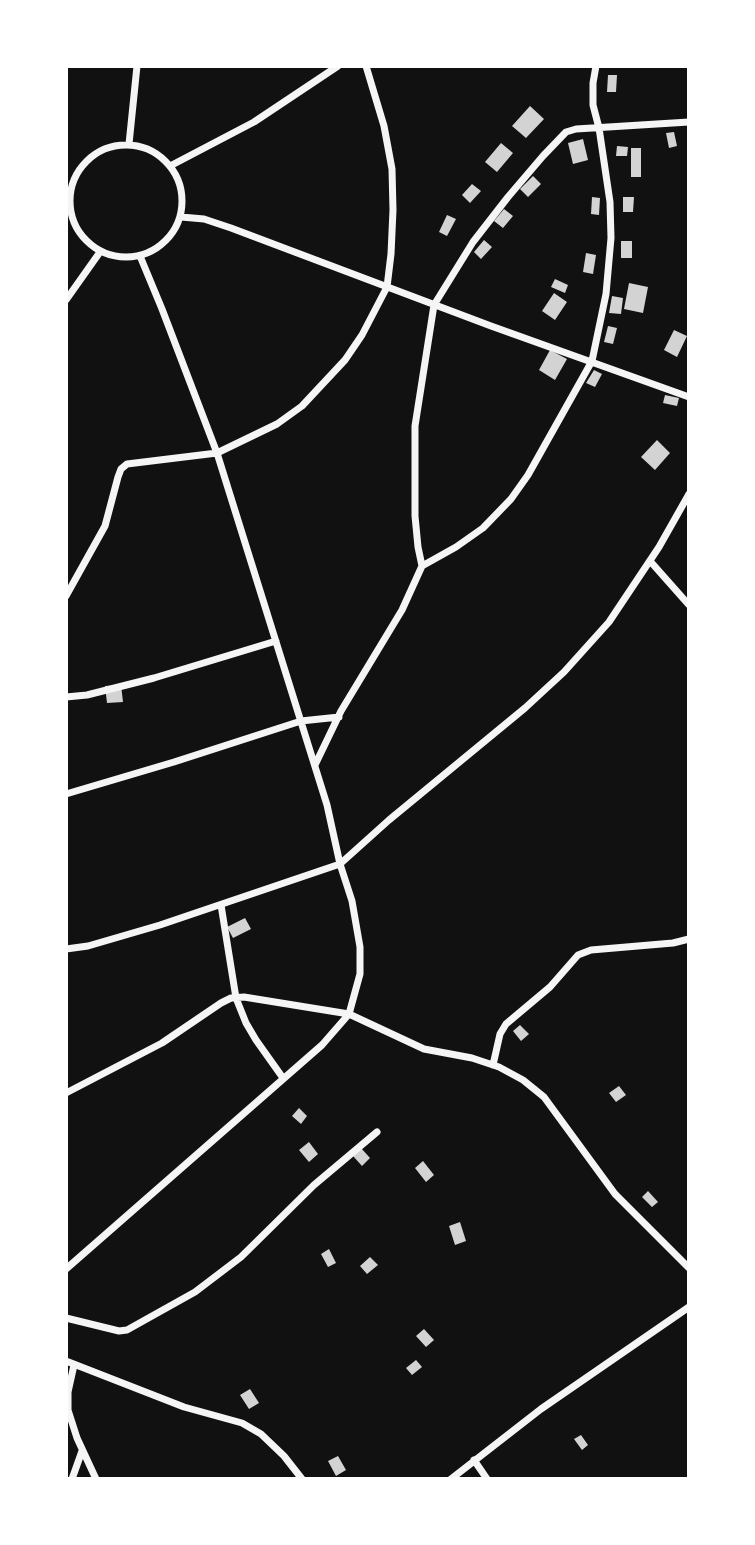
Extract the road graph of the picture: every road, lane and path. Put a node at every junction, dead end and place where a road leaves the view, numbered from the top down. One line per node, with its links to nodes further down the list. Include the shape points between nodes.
1 (137, 66): 7 (street)
2 (338, 66): 8 (street, via 254,122)
3 (366, 66): 13 (street, via 392,169)
4 (596, 66): 6 (street, via 593,105)
5 (689, 122): 6 (street)
6 (599, 128): 15 (street, via 566,132 543,156 473,242); 16 (street, via 611,238)
7 (129, 144): 8 (street, via 145,147); 9 (street, via 93,155)
8 (170, 166): 10 (street, via 183,199)
9 (69, 185): 11 (street, via 74,224)
10 (181, 217): 12 (street, via 166,242); 13 (street, via 204,219)
11 (100, 252): 12 (street); 14 (street)
12 (140, 256): 18 (street)
13 (387, 287): 15 (street); 18 (street, via 345,360 302,406)
14 (66, 300)
15 (434, 305): 16 (street); 21 (street, via 415,426 415,516)
16 (592, 361): 17 (street); 21 (street, via 511,499 483,528)
17 (689, 397)
18 (217, 453): 22 (street, via 121,469 105,526); 24 (street)
19 (689, 494): 20 (street)
20 (650, 561): 23 (street); 30 (street, via 609,622 564,672)
21 (422, 566): 26 (street)
22 (66, 596)
23 (689, 605)
24 (276, 641): 25 (street, via 154,678); 27 (street)
25 (66, 697)
26 (339, 717): 27 (street); 28 (street)
27 (301, 721): 28 (street); 29 (street)
28 (315, 765): 30 (street)
29 (66, 794)
30 (340, 864): 31 (street); 35 (street, via 360,947 360,974)
31 (221, 905): 33 (street); 34 (street)
32 (689, 939): 36 (street, via 578,955 506,1024)
33 (66, 949)
34 (236, 998): 35 (street); 37 (street, via 256,1040); 38 (street)
35 (349, 1014): 36 (street, via 424,1049); 37 (street)
36 (493, 1065): 40 (street, via 544,1097 615,1194)
37 (283, 1078): 41 (street)
38 (66, 1093)
39 (377, 1132): 43 (street, via 241,1257 195,1292 127,1330)
40 (689, 1268)
41 (66, 1269)
42 (689, 1307): 47 (street)
43 (66, 1318)
44 (70, 1363): 45 (street); 50 (street, via 242,1423 261,1434)
45 (67, 1393): 46 (street)
46 (82, 1451): 48 (street); 49 (street)
47 (474, 1460): 51 (street); 52 (street)
48 (72, 1479)
49 (96, 1479)
50 (302, 1479)
51 (451, 1479)
52 (487, 1479)

